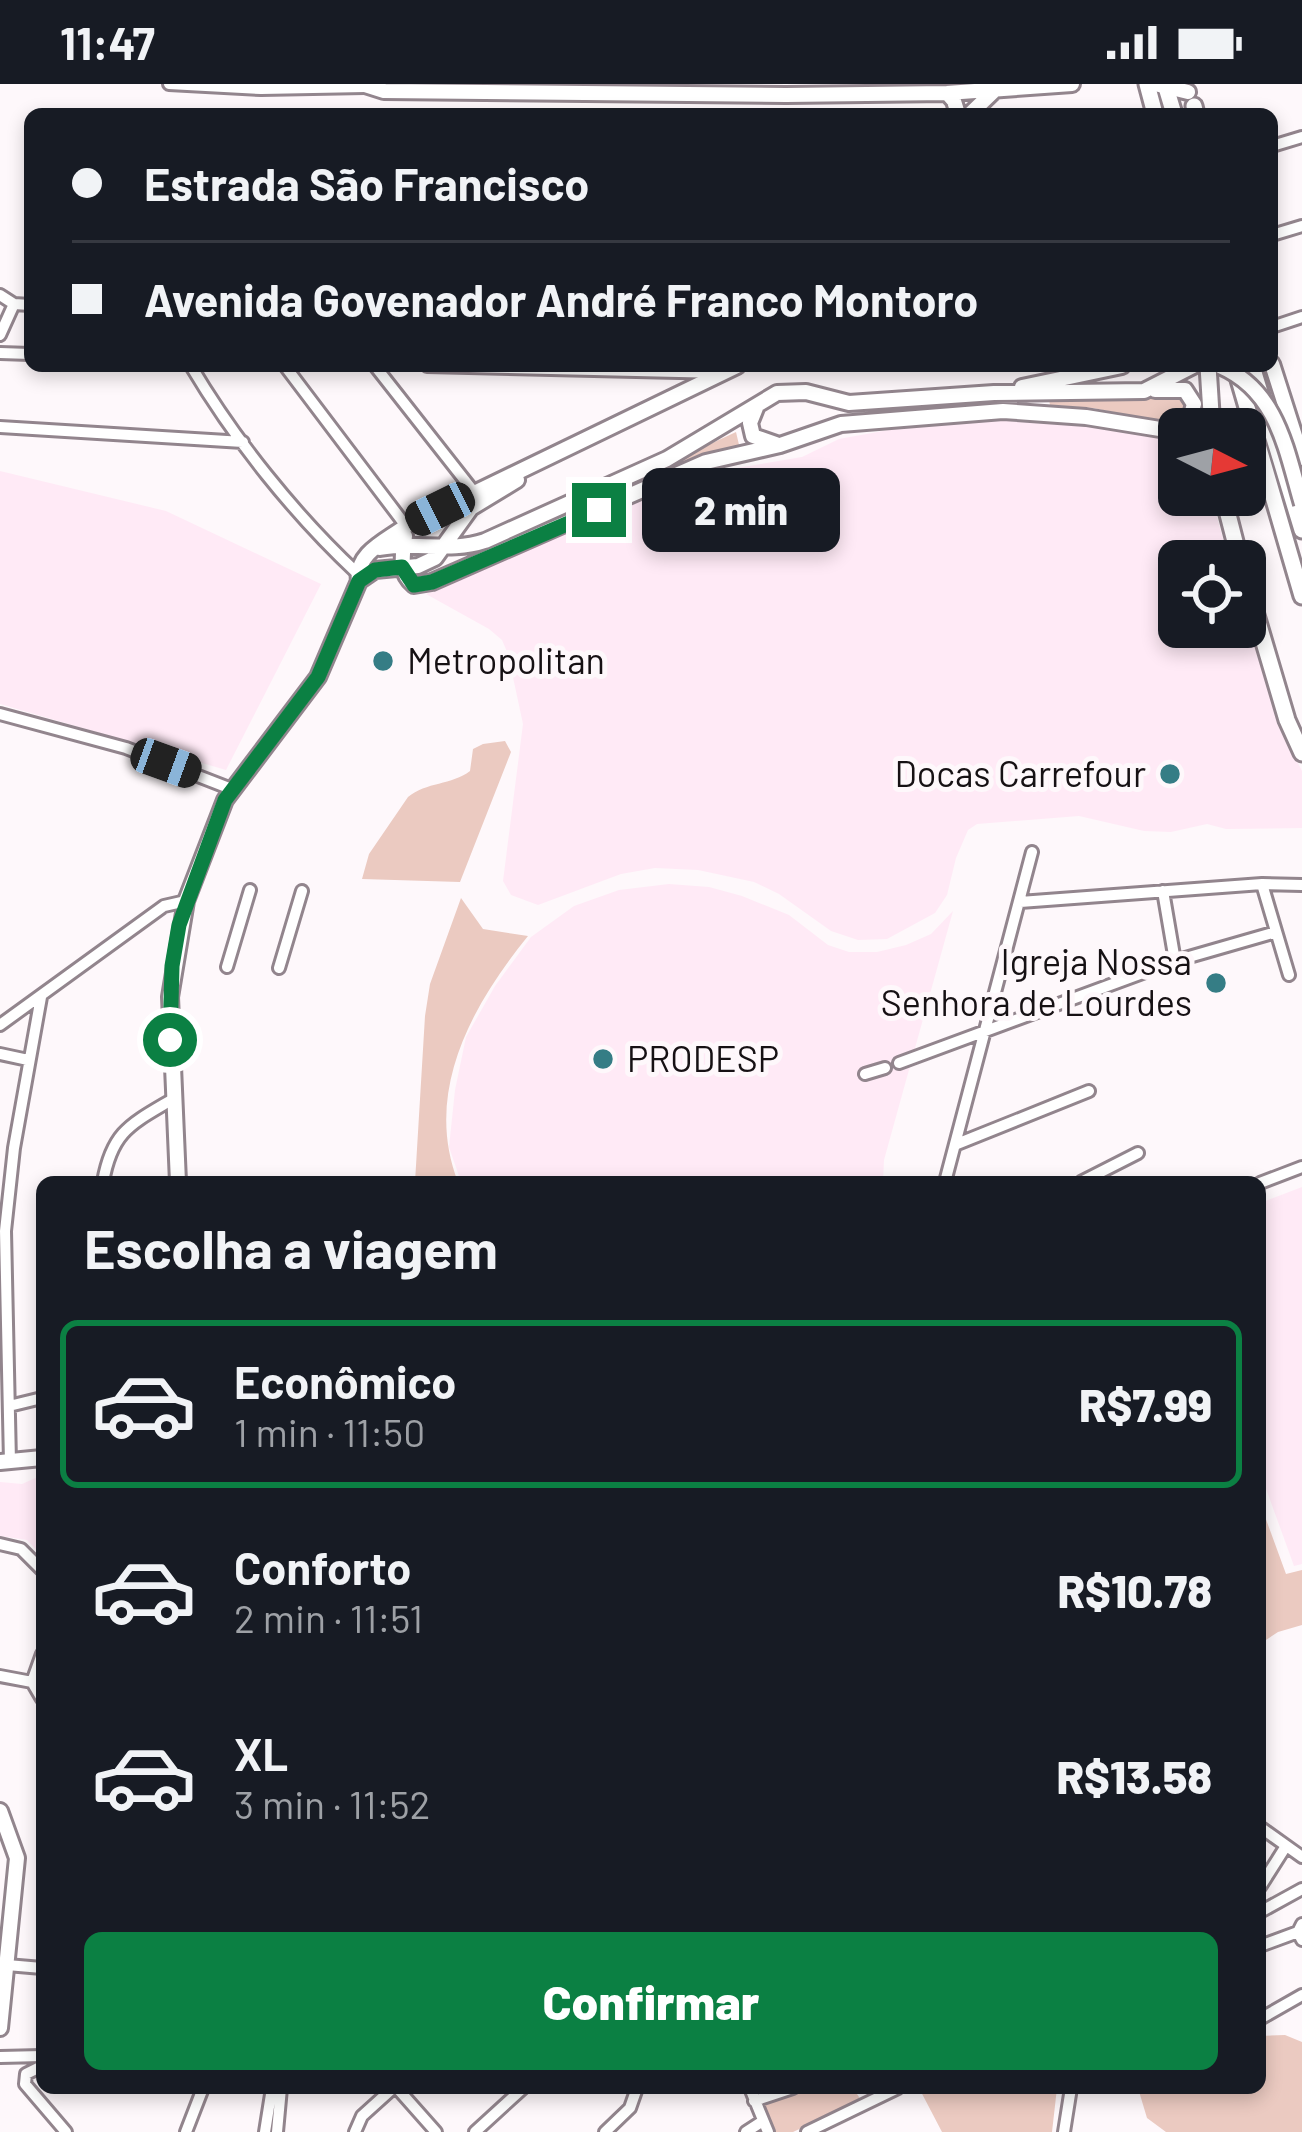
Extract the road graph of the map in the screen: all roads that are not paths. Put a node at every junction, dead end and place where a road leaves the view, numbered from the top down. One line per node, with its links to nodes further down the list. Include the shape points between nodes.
1 (169, 84): 3 (street)
2 (1072, 84): 5 (main road)
3 (364, 85): 6 (main road)
4 (1158, 85): 7 (main road)
5 (1001, 86): 6 (main road); 10 (main road)
6 (954, 93): 8 (main road); 9 (main road)
7 (1192, 102)
8 (957, 108)
9 (968, 108)
10 (974, 108)
11 (0, 295): 12 (street)
12 (14, 304): 13 (street); 14 (street)
13 (24, 305)
14 (0, 334)
15 (195, 372): 34 (street)
16 (290, 372): 39 (street)
17 (379, 372): 37 (street)
18 (726, 372): 37 (main road)
19 (1094, 372): 27 (main road)
20 (1181, 372): 26 (main road)
21 (1208, 372): 30 (highway)
22 (1230, 372): 38 (main road, bridge, via 1273,412)
23 (1237, 372): 47 (highway)
24 (1254, 372): 40 (highway)
25 (1276, 372): 31 (main road)
26 (1144, 391): 27 (main road); 29 (main road, via 1179,388)
27 (994, 393): 28 (main road, via 849,403 790,390)
28 (759, 404): 35 (main road, via 753,436); 41 (main road, via 668,459)
29 (1193, 408)
30 (1211, 408)
31 (1295, 410): 36 (main road)
32 (0, 427): 34 (street)
33 (1158, 430): 35 (main road, via 1003,411 841,424)
34 (243, 442): 46 (street)
35 (780, 445): 45 (main road, via 706,462 432,582 414,585)
36 (1302, 458)
37 (472, 500): 39 (main road); 41 (main road, via 471,532); 43 (main road)
38 (1302, 504)
39 (406, 526): 42 (main road); 44 (main road)
40 (1302, 530)
41 (494, 537): 43 (main road)
42 (404, 544): 43 (main road); 44 (main road); 45 (main road)
43 (445, 548): 45 (main road, via 426,563)
44 (374, 549): 46 (main road, via 362,558)
45 (402, 567): 46 (main road)
46 (361, 576): 54 (main road, via 318,677)
47 (1302, 596)
48 (1266, 648): 49 (highway)
49 (1277, 687): 51 (highway); 52 (highway)
50 (0, 714): 53 (street)
51 (1302, 729)
52 (1302, 753)
53 (205, 777): 54 (street); 55 (street)
54 (234, 790): 55 (main road)
55 (220, 812): 57 (main road)
56 (1032, 852): 64 (street)
57 (196, 874): 63 (main road); 65 (street)
58 (1262, 884): 59 (street); 62 (street); 67 (street)
59 (1302, 885)
60 (250, 890): 69 (street)
61 (302, 891): 70 (street)
62 (1163, 891): 64 (street); 68 (street)
63 (186, 901): 65 (street); 66 (main road)
64 (1020, 902): 74 (street)
65 (167, 904): 66 (street); 72 (street)
66 (179, 925): 81 (main road, via 170,997)
67 (1276, 932): 68 (street); 71 (street)
68 (1175, 961): 74 (street)
69 (227, 968)
70 (279, 968)
71 (1289, 975)
72 (41, 997): 73 (street); 76 (street)
73 (0, 1025)
74 (986, 1031): 77 (street); 82 (street)
75 (0, 1054): 76 (street)
76 (28, 1060): 84 (street)
77 (898, 1063)
78 (885, 1068): 79 (street)
79 (865, 1074)
80 (1089, 1090): 82 (street)
81 (173, 1099): 87 (street, via 118,1137); 88 (main road)
82 (956, 1144): 89 (street)
83 (0, 1145): 84 (street)
84 (14, 1148): 92 (street)
85 (1138, 1153): 90 (street)
86 (1302, 1167): 91 (street)
87 (105, 1176)
88 (178, 1176)
89 (947, 1176)
90 (1093, 1176)
91 (1266, 1181)
92 (2, 1231): 93 (street)
93 (4, 1323): 95 (street)
94 (36, 1399): 95 (street)
95 (9, 1406): 96 (street)
96 (5, 1422): 98 (street)
97 (36, 1459): 98 (main road)
98 (5, 1462)
99 (0, 1544): 100 (street)
100 (36, 1564)
101 (0, 1676): 102 (street)
102 (36, 1679)
103 (0, 1811): 111 (main road, via 17,1858)
104 (1266, 1832): 105 (street)
105 (1286, 1846): 106 (street); 107 (street)
106 (1302, 1857)
107 (1266, 1878)
108 (1302, 1888): 109 (street)
109 (1266, 1909)
110 (1301, 1932): 112 (street)
111 (5, 1934): 113 (main road)
112 (1266, 1944)
113 (7, 1964): 114 (street); 117 (main road)
114 (36, 1967)
115 (1302, 1995): 116 (street)
116 (1266, 2016)
117 (1, 2017): 118 (main road)
118 (0, 2028)
119 (36, 2056): 120 (street)
120 (0, 2057)
121 (36, 2070): 135 (street, via 24,2079 29,2092)
122 (201, 2094): 136 (street)
123 (271, 2094): 137 (street)
124 (280, 2094): 138 (street)
125 (388, 2094): 139 (street)
126 (401, 2094): 140 (street)
127 (517, 2094): 141 (street)
128 (635, 2094): 142 (street)
129 (752, 2094): 133 (street)
130 (776, 2094): 133 (street)
131 (873, 2094): 144 (street)
132 (1070, 2094): 145 (street)
133 (754, 2102): 134 (street)
134 (766, 2127): 143 (street)
135 (66, 2132)
136 (186, 2132)
137 (265, 2132)
138 (277, 2132)
139 (355, 2132)
140 (436, 2132)
141 (475, 2132)
142 (605, 2132)
143 (746, 2132)
144 (807, 2132)
145 (1064, 2132)

